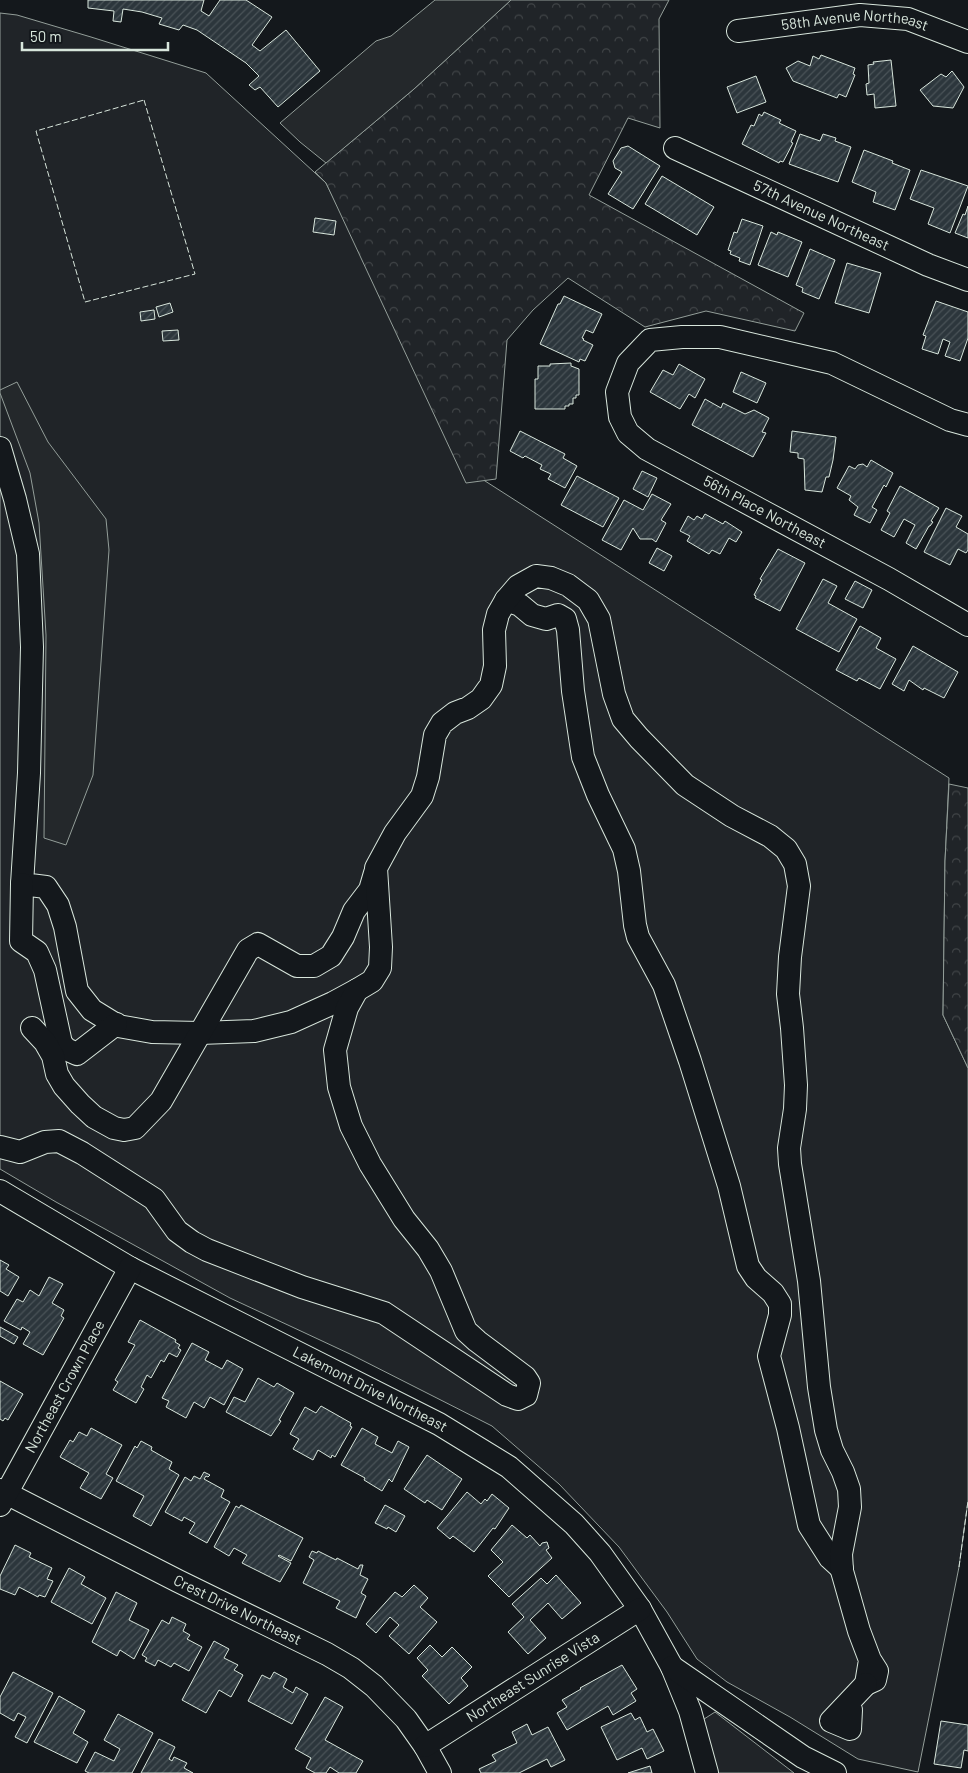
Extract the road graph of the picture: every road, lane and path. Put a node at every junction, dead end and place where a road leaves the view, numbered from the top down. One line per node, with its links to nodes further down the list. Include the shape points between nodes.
1 (738, 31): 2 (street, 58th Avenue Northeast, via 860,15 908,19)
2 (968, 42)
3 (675, 148): 4 (street, 57th Avenue Northeast)
4 (968, 280)
5 (968, 425): 8 (street, 56th Place Northeast, via 950,420 832,363 720,337 650,340 628,363 617,392 620,417 628,433 647,449)
6 (0, 448): 10 (street, via 28,554 32,657)
7 (506, 600): 9 (street, via 494,630 495,666 491,685 481,699 442,723 435,735 422,796 395,833); 19 (street, via 520,605 532,615 546,619 558,615 565,619 584,757 624,849 634,925 664,986 690,1060 729,1186 748,1266 780,1304 770,1356 808,1525 830,1558); 19 (street, via 518,586 536,576 551,578 588,600 599,619 614,694 623,719 685,785 770,836 786,849 795,864 799,886 788,994 796,1085 789,1156 826,1430 849,1489 850,1507 841,1554)
8 (968, 625)
9 (376, 868): 11 (street, via 382,947 380,968 372,981); 14 (street, via 370,890 354,912 331,956 314,966 297,966 258,944 248,950)
10 (22, 884): 12 (street, via 46,886 58,905 65,928 77,991 92,1010); 12 (street, via 21,941 37,952 61,1042 66,1049 77,1054)
11 (357, 990): 14 (street, via 333,1003 254,1032); 15 (street, via 346,1008 335,1050 339,1087 351,1126 370,1164 441,1272 466,1331 529,1383 526,1395 518,1399 488,1383 384,1313 302,1287 192,1242 177,1231 154,1199 59,1141 45,1142 20,1152)
12 (116, 1024): 14 (street, via 152,1032)
13 (32, 1028): 14 (street, via 45,1042 64,1086 80,1104 94,1117 124,1130 135,1128 160,1101)
14 (200, 1033)
15 (0, 1147)
16 (0, 1191): 17 (street, Lakemont Drive Northeast)
17 (130, 1268): 18 (street, Northeast Crown Place); 20 (street, Lakemont Drive Northeast, via 439,1424 508,1467 574,1524 600,1553)
18 (2, 1496): 23 (street, Crest Drive Northeast, via 335,1659 392,1703)
19 (842, 1569): 22 (street, via 859,1631 877,1671 875,1680 866,1684)
20 (640, 1609): 21 (street, Lakemont Drive Northeast); 23 (street, Northeast Sunrise Vista)
21 (672, 1667): 25 (street, Lakemont Drive Northeast, via 690,1711); 26 (street, Lakemont Drive Northeast, via 803,1757)
22 (846, 1706)
23 (425, 1746): 24 (street, Crest Drive Northeast)
24 (440, 1773)
25 (707, 1773)
26 (835, 1773)

